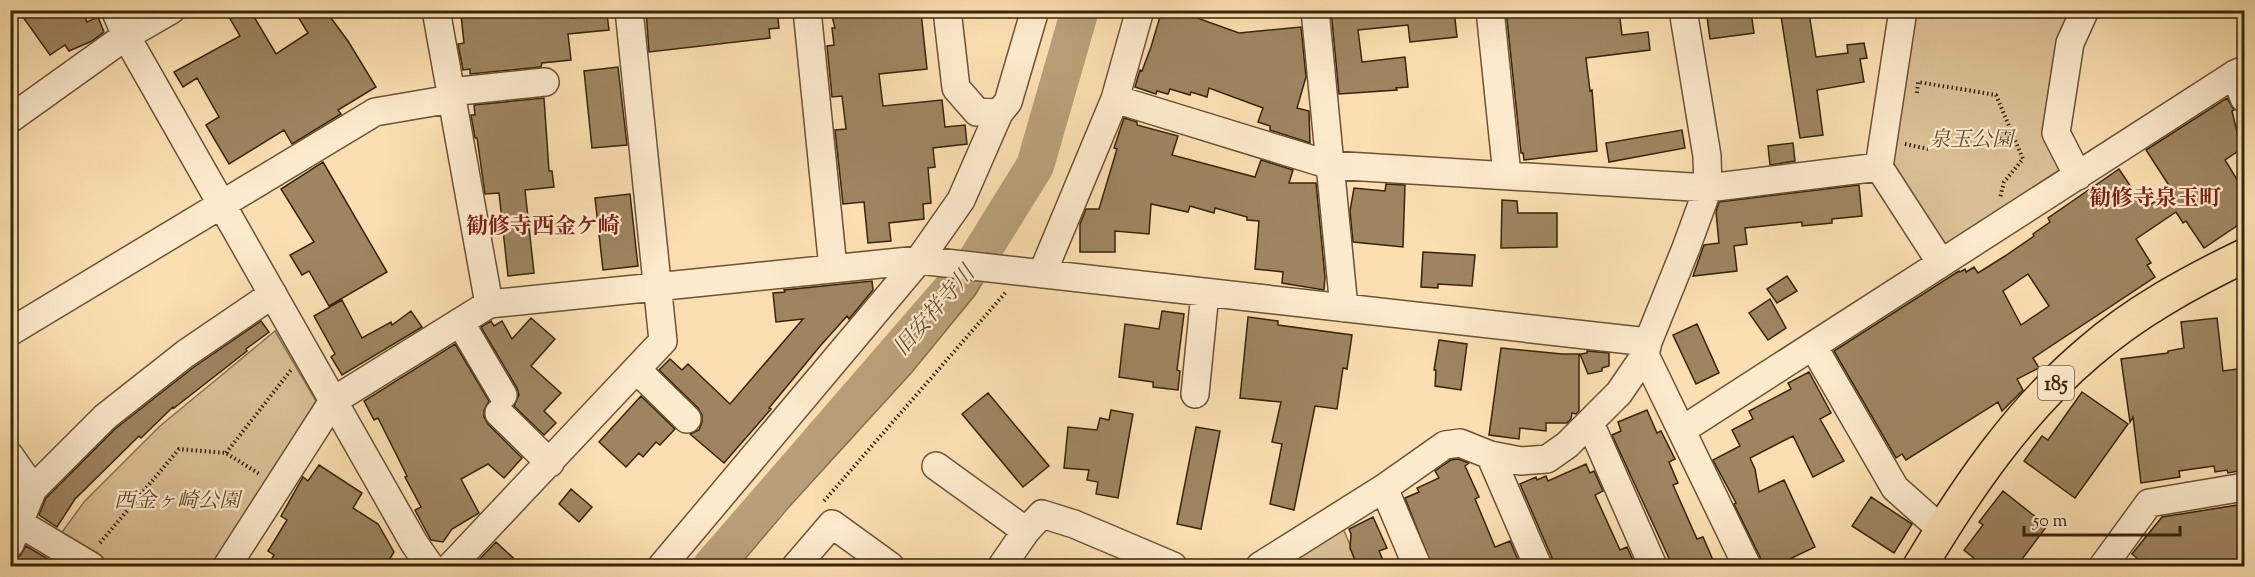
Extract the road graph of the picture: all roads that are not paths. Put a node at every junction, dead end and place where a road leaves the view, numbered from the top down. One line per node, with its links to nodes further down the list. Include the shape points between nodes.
1 (115, 10): 14 (street)
2 (171, 10): 14 (street)
3 (436, 10): 17 (street)
4 (629, 10): 32 (street)
5 (807, 10): 30 (street)
6 (947, 10): 19 (street, via 956,88 977,112)
7 (1035, 10): 19 (street, via 1008,102)
8 (1140, 10): 18 (street)
9 (1315, 10): 21 (street)
10 (1490, 10): 23 (street)
11 (1683, 10): 25 (street, via 1707,156)
12 (1903, 10): 22 (street)
13 (2086, 11): 24 (street, via 2070,43 2056,133)
14 (126, 36): 20 (street); 26 (street)
15 (2241, 81): 24 (street)
16 (544, 82): 17 (street)
17 (451, 95): 26 (street, via 375,112); 35 (street)
18 (1115, 99): 21 (street); 31 (street)
19 (999, 113): 28 (street, via 961,200)
20 (10, 119)
21 (1330, 165): 23 (street); 36 (street)
22 (1879, 167): 25 (street); 29 (street)
23 (1507, 175): 25 (street)
24 (2078, 176): 29 (street)
25 (1708, 188): 40 (street)
26 (222, 205): 34 (street); 37 (street)
27 (2244, 256): 54 (main road, 185, via 2167,296 2088,352 2014,430)
28 (920, 260): 30 (street); 31 (street); 61 (street)
29 (1941, 264): 39 (street)
30 (833, 268): 32 (street)
31 (1026, 273): 33 (street)
32 (658, 286): 35 (street); 41 (street, via 663,341)
33 (1205, 292): 36 (street); 42 (street)
34 (273, 294): 43 (street); 53 (street, via 185,354 105,417)
35 (489, 304): 38 (street)
36 (1344, 308): 40 (street)
37 (15, 320)
38 (460, 322): 43 (street); 49 (street, via 501,404)
39 (1813, 346): 46 (street); 54 (street, via 1895,488)
40 (1646, 348): 45 (street, via 1619,393); 46 (street)
41 (638, 371): 44 (street); 49 (street)
42 (1195, 394)
43 (333, 401): 58 (street); 59 (street)
44 (687, 418)
45 (1590, 423): 47 (street, via 1547,459 1521,461); 69 (street)
46 (1682, 430): 70 (street)
47 (1490, 455): 51 (street, via 1460,443 1445,445); 68 (street)
48 (10, 456): 53 (street)
49 (550, 463): 60 (street)
50 (936, 466): 55 (street)
51 (1384, 488): 66 (street); 67 (street)
52 (2244, 488): 72 (street, via 2149,503)
53 (33, 489): 56 (street)
54 (1942, 530): 71 (main road, 185)
55 (1026, 531): 64 (street); 65 (street, via 1042,514)
56 (15, 534): 57 (street)
57 (96, 555)
58 (227, 567)
59 (430, 567)
60 (451, 567)
61 (662, 567)
62 (796, 567): 63 (street, via 832,524)
63 (890, 567)
64 (1002, 567)
65 (1173, 567)
66 (1260, 567)
67 (1417, 567)
68 (1538, 567)
69 (1653, 567)
70 (1747, 567)
71 (1920, 567)
72 (2103, 567)

